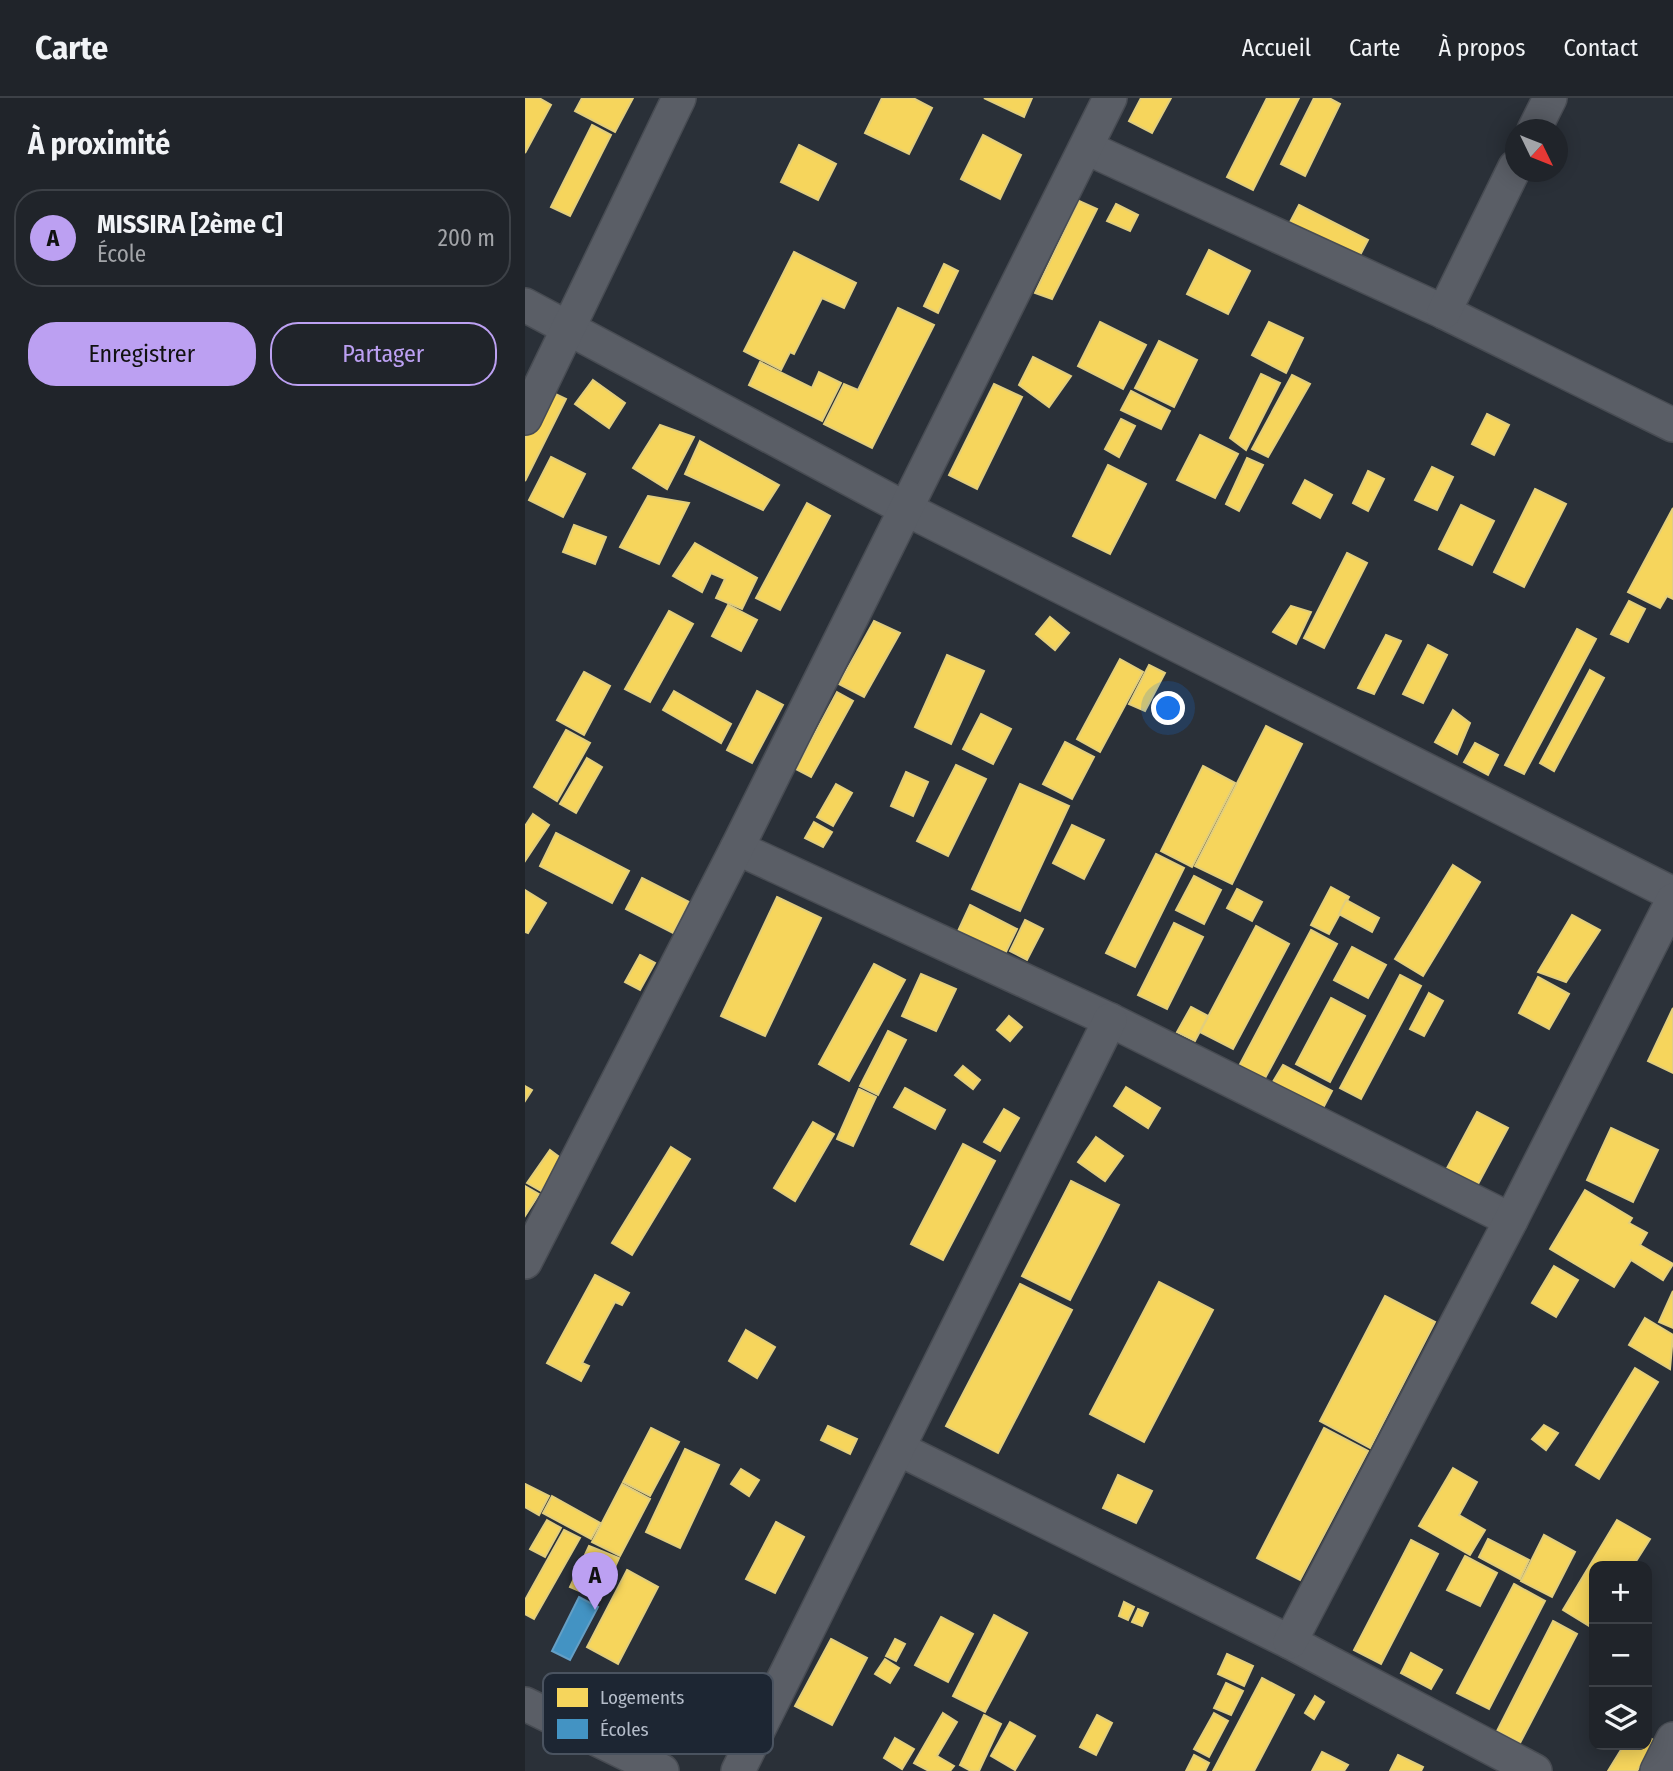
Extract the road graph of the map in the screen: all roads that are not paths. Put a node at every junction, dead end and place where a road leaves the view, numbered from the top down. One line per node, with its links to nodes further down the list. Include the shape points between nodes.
1 (679, 98): 9 (street)
2 (1110, 98): 5 (street)
3 (1550, 98): 4 (street)
4 (1540, 119)
5 (1087, 148): 8 (street); 12 (street)
6 (1508, 182): 8 (street)
7 (525, 305): 9 (street)
8 (1444, 312): 11 (street)
9 (570, 328): 10 (street); 12 (street)
10 (525, 418)
11 (1673, 425)
12 (906, 509): 13 (street); 14 (street)
13 (737, 848): 15 (street); 17 (street)
14 (1673, 897): 16 (street)
15 (1110, 1020): 16 (street); 18 (street)
16 (1511, 1220): 19 (street)
17 (525, 1262)
18 (899, 1449): 19 (street); 20 (street)
19 (1290, 1642): 28 (street)
20 (773, 1701)
21 (525, 1704): 22 (street)
22 (543, 1713)
23 (1673, 1739): 29 (street)
24 (627, 1754): 26 (street)
25 (746, 1754): 27 (street)
26 (662, 1771)
27 (738, 1771)
28 (1535, 1771)
29 (1657, 1771)

